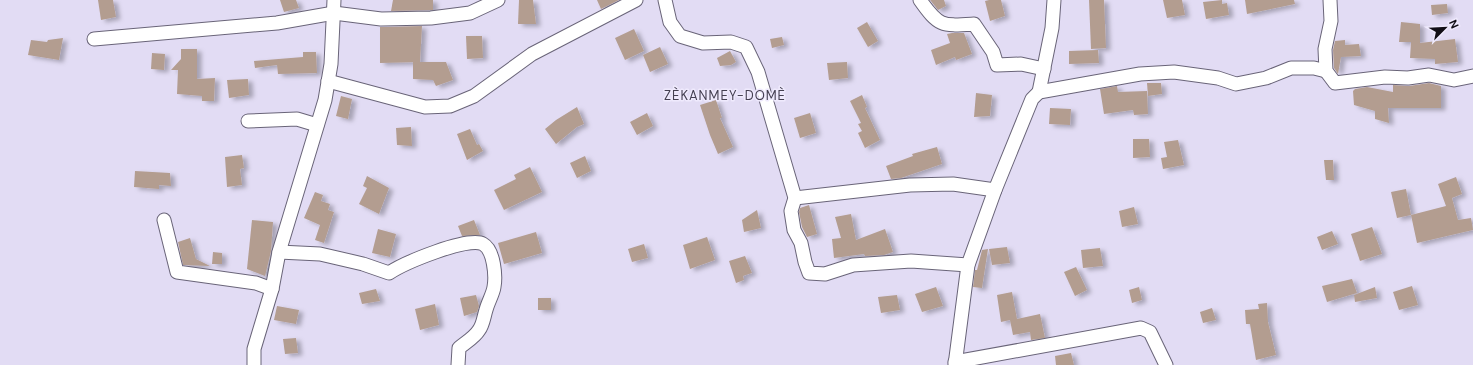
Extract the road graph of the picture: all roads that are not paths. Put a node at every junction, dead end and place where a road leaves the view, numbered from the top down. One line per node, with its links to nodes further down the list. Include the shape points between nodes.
1 (334, 0): 8 (street)
2 (498, 0): 8 (street, via 470,12 431,18 381,19)
3 (636, 0): 13 (street, via 532,54 474,96 450,106 425,107)
4 (665, 0): 18 (street, via 670,22 680,36 703,43 730,42 746,47 758,72)
5 (920, 0): 10 (street, via 934,19 949,26 974,24 993,52 997,65 1021,64)
6 (1054, 0): 10 (street, via 1052,28)
7 (1330, 0): 11 (street, via 1331,21 1324,49)
8 (334, 13): 9 (street, via 277,23); 13 (street)
9 (94, 40)
10 (1044, 69): 14 (street)
11 (1326, 71): 12 (street, via 1335,83 1385,77 1408,78 1429,75 1454,80); 14 (street, via 1290,68 1266,78 1236,84 1218,78 1174,72 1140,74)
12 (1473, 76)
13 (328, 81): 16 (street)
14 (1039, 92): 17 (street, via 1032,99)
15 (248, 121): 16 (street, via 297,119)
16 (317, 125): 20 (street)
17 (995, 190): 18 (street, via 953,184 910,185); 21 (street)
18 (795, 198): 21 (street, via 791,211 794,230 801,243 809,273 825,274 853,265 911,261)
19 (164, 220): 22 (street, via 177,272 256,283)
20 (279, 252): 22 (street); 25 (street, via 320,254 389,273 399,266 456,246 477,241 485,245 491,253 494,289 479,330 459,348)
21 (968, 265): 23 (street)
22 (272, 289): 24 (street, via 254,349)
23 (955, 363): 26 (street, via 1141,328 1150,332)
24 (254, 365)
25 (458, 365)
26 (1166, 365)

